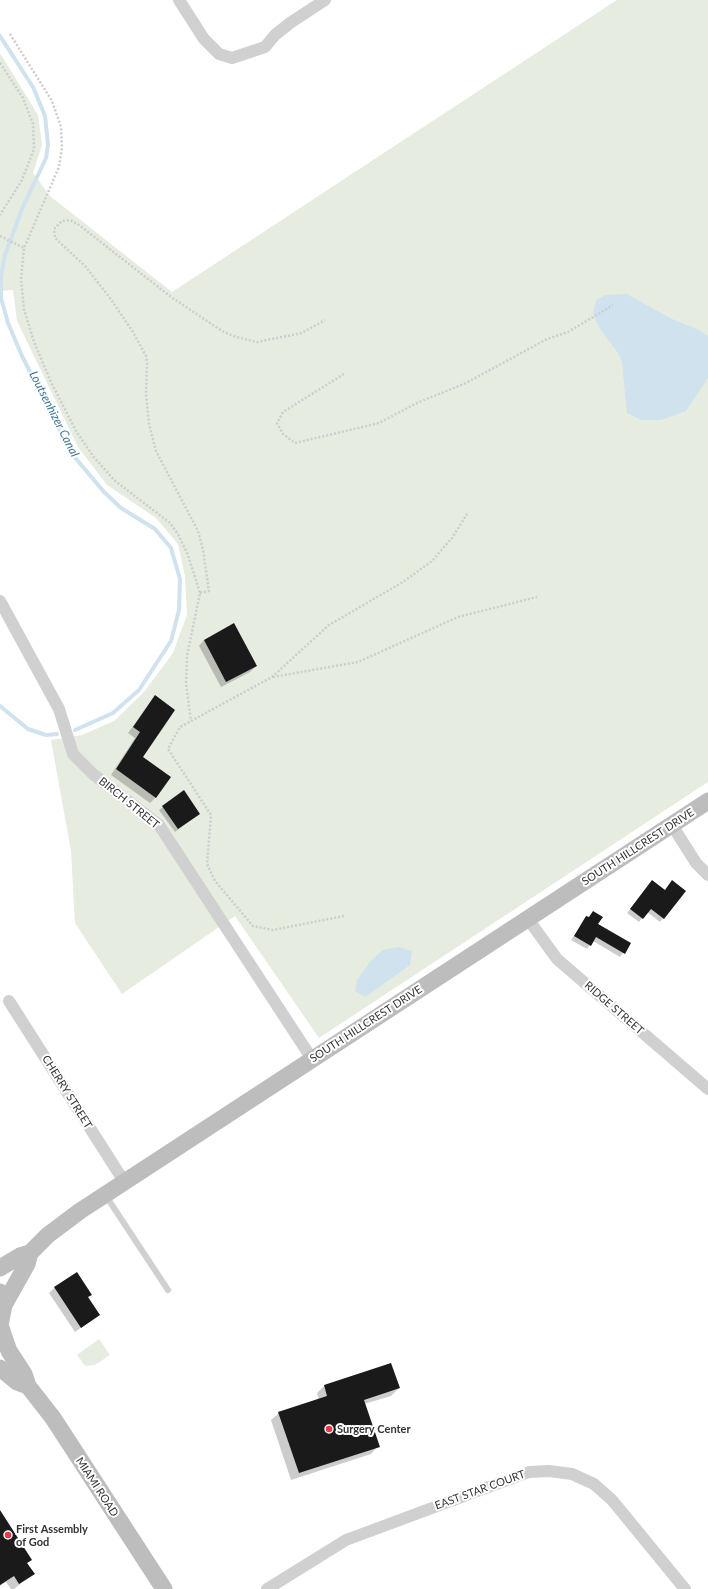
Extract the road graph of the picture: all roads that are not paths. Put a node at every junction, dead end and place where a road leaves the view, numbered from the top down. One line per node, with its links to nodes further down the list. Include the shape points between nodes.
1 (179, 0): 2 (street, via 204,40 219,54 232,58 265,47 290,23)
2 (325, 0)
3 (0, 601): 9 (street, BIRCH STREET, via 59,709 73,754 93,774 159,825)
4 (708, 801): 5 (street, SOUTH HILLCREST DRIVE)
5 (672, 825): 6 (street, via 696,863); 7 (street, SOUTH HILLCREST DRIVE)
6 (708, 875)
7 (528, 919): 9 (street, SOUTH HILLCREST DRIVE); 10 (street, RIDGE STREET, via 557,959)
8 (9, 1001): 11 (street, CHERRY STREET)
9 (312, 1059): 11 (street, SOUTH HILLCREST DRIVE)
10 (708, 1089)
11 (125, 1182): 12 (street, SOUTH HILLCREST DRIVE)
12 (105, 1195): 13 (street, SOUTH HILLCREST DRIVE, via 62,1224); 15 (lane)
13 (30, 1253): 14 (street, SOUTH HILLCREST DRIVE); 16 (street, SOUTH HILLCREST DRIVE, via 27,1264)
14 (0, 1268)
15 (168, 1290)
16 (2, 1298): 17 (street, SOUTH HILLCREST DRIVE)
17 (0, 1324): 19 (street, MIAMI ROAD, via 9,1351 24,1374)
18 (0, 1368): 19 (street, MIAMI ROAD, via 17,1382)
19 (28, 1386): 20 (street, MIAMI ROAD, via 53,1418)
20 (164, 1589)
21 (267, 1589): 22 (street, EAST STAR COURT, via 346,1540 529,1472 549,1471 572,1474 594,1484 612,1500)
22 (685, 1589)

